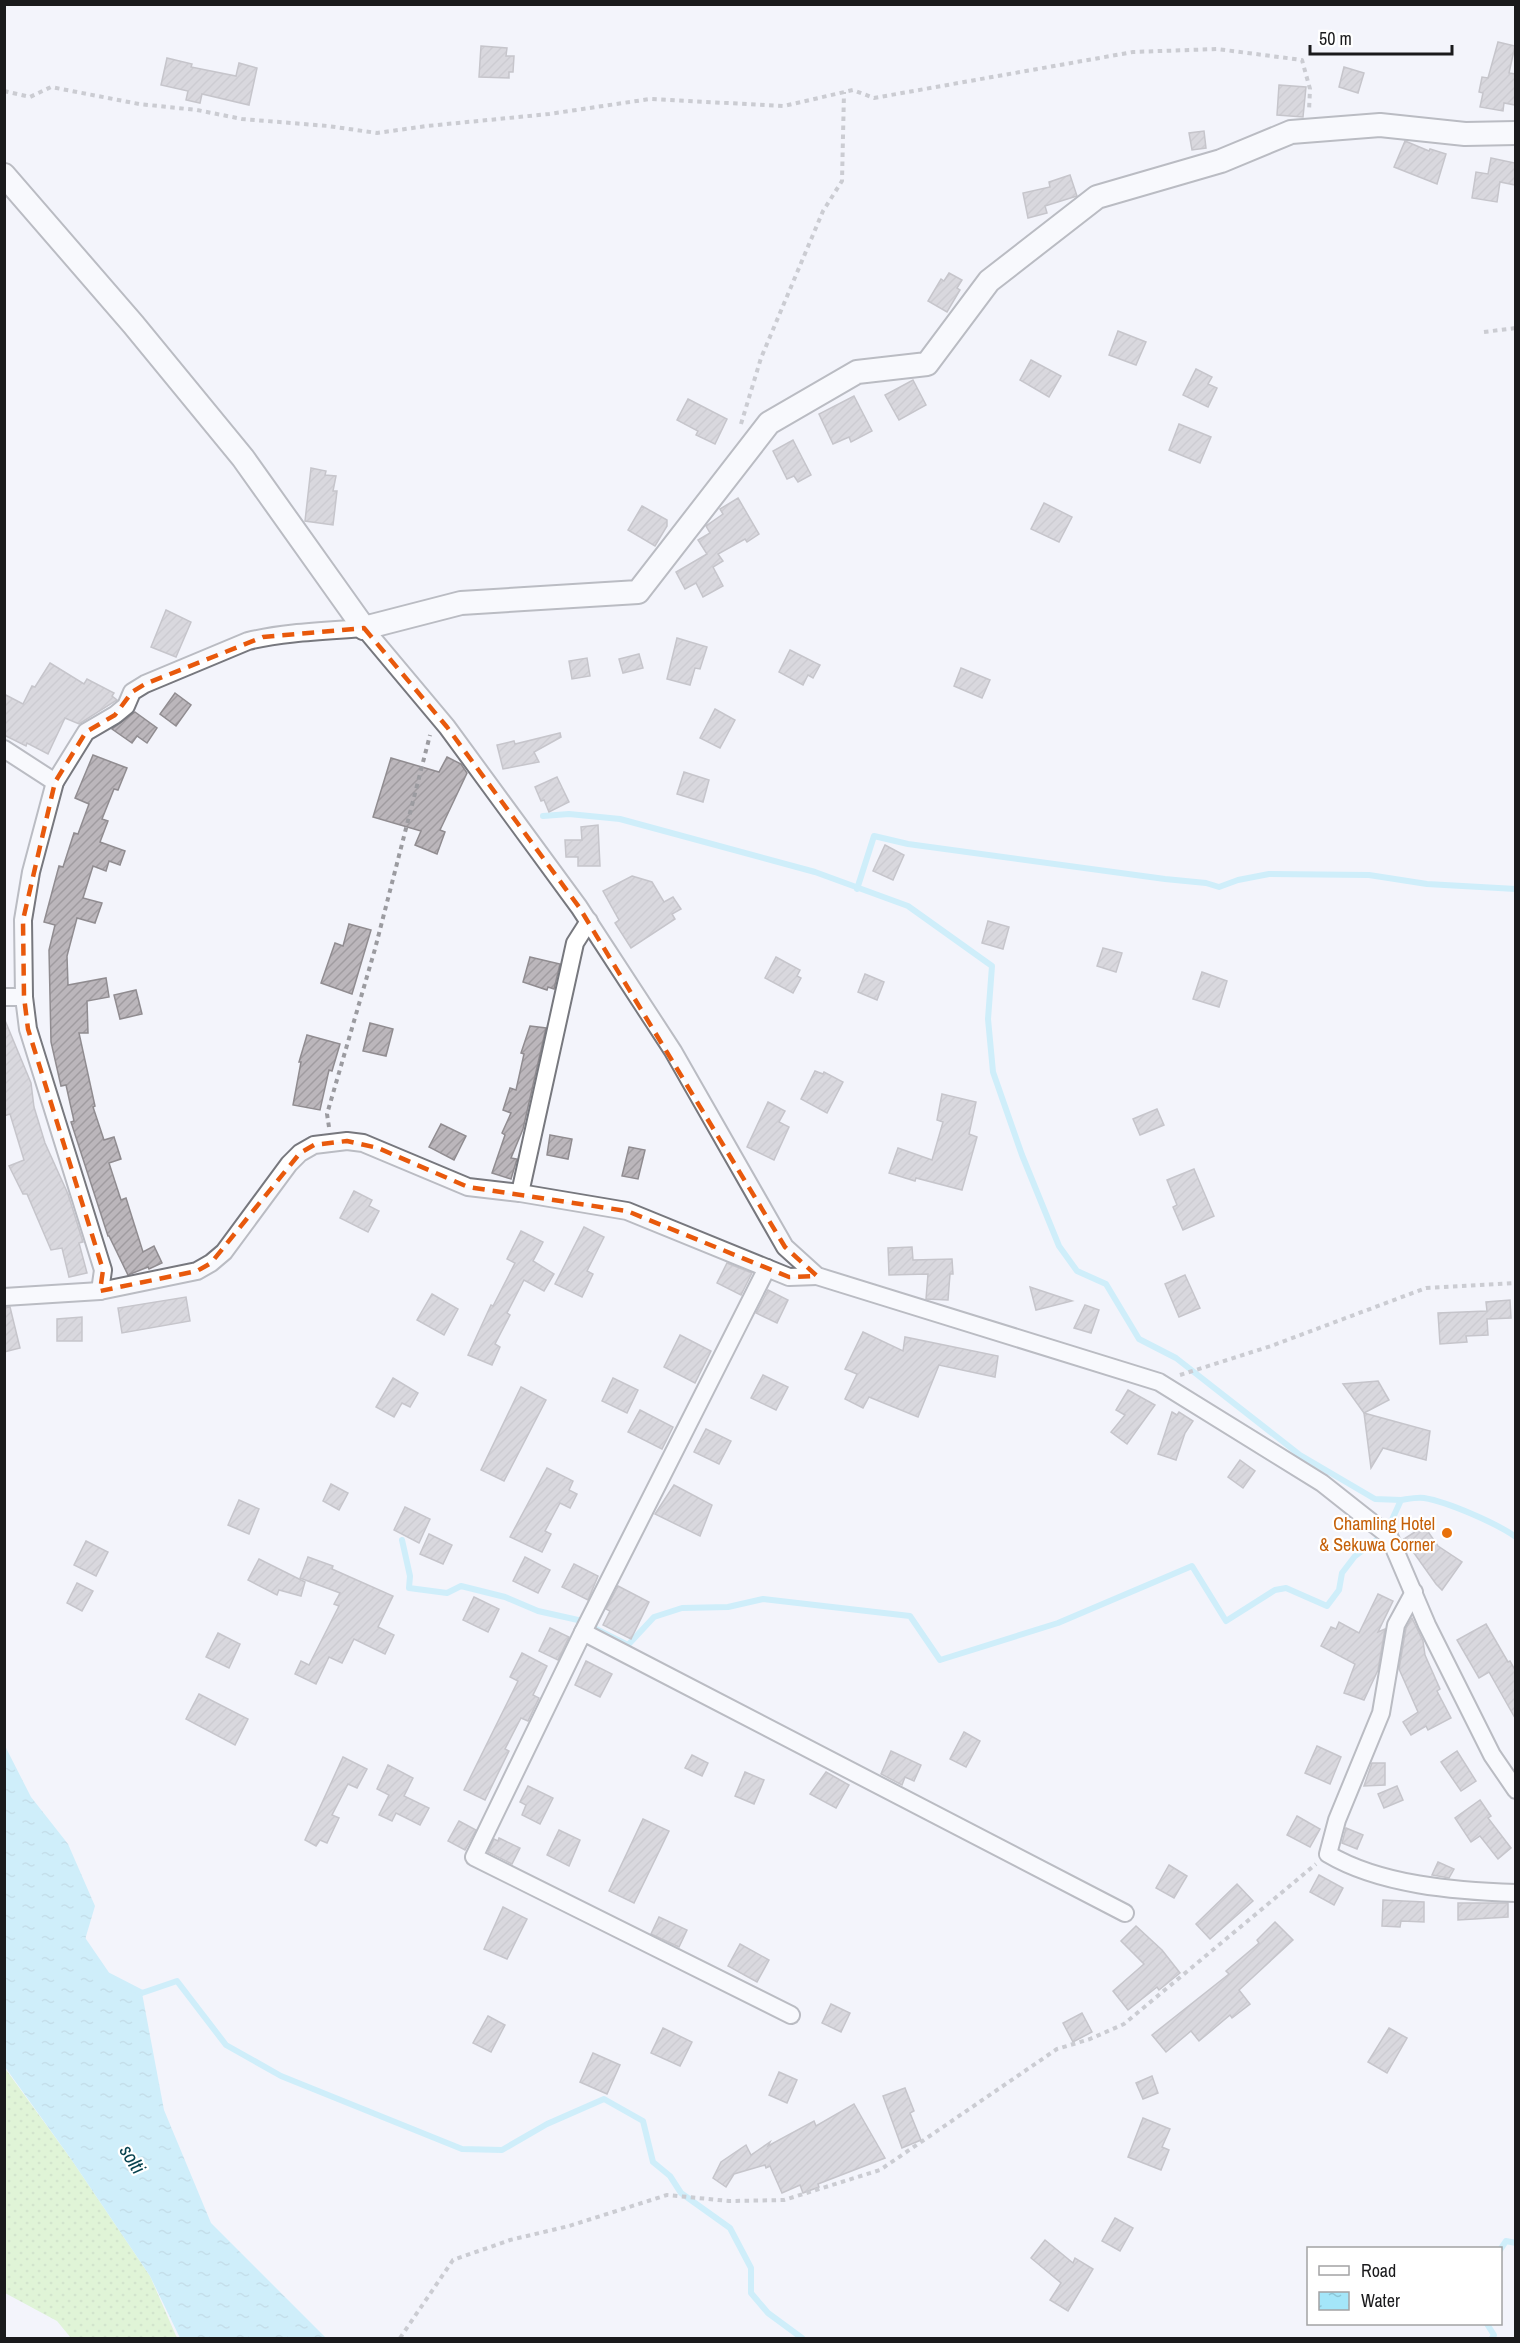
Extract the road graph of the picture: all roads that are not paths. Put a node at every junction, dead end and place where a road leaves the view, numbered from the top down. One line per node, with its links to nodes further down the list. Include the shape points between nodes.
1 (1515, 133): 3 (street, via 1465,134 1380,125 1291,132 1221,160 1097,197 989,281 927,364 857,372 769,423 638,592 461,603)
2 (4, 175): 3 (street, via 243,458)
3 (364, 628): 5 (street, via 263,637 145,684 132,692 115,715 86,732); 6 (street, via 436,714)
4 (4, 749): 5 (street)
5 (55, 782): 8 (street, via 31,872 23,920)
6 (589, 921): 9 (street, via 575,943); 11 (street, via 673,1051 785,1247)
7 (4, 997): 8 (street)
8 (24, 997): 12 (street, via 27,1029 104,1270)
9 (520, 1193): 10 (street, via 627,1211); 12 (street, via 468,1186 363,1143 314,1145 289,1164 234,1240 211,1263 197,1271)
10 (767, 1268): 11 (street, via 789,1277); 15 (street)
11 (817, 1276): 14 (street, via 1159,1382 1322,1483 1389,1536)
12 (99, 1291): 13 (street)
13 (4, 1298)
14 (1414, 1592): 16 (street, via 1492,1755); 17 (street, via 1396,1625 1381,1713 1337,1820 1328,1854 1346,1865 1391,1878)
15 (583, 1632): 18 (street); 19 (street, via 474,1857)
16 (1515, 1790)
17 (1515, 1893)
18 (1125, 1913)
19 (791, 2015)

